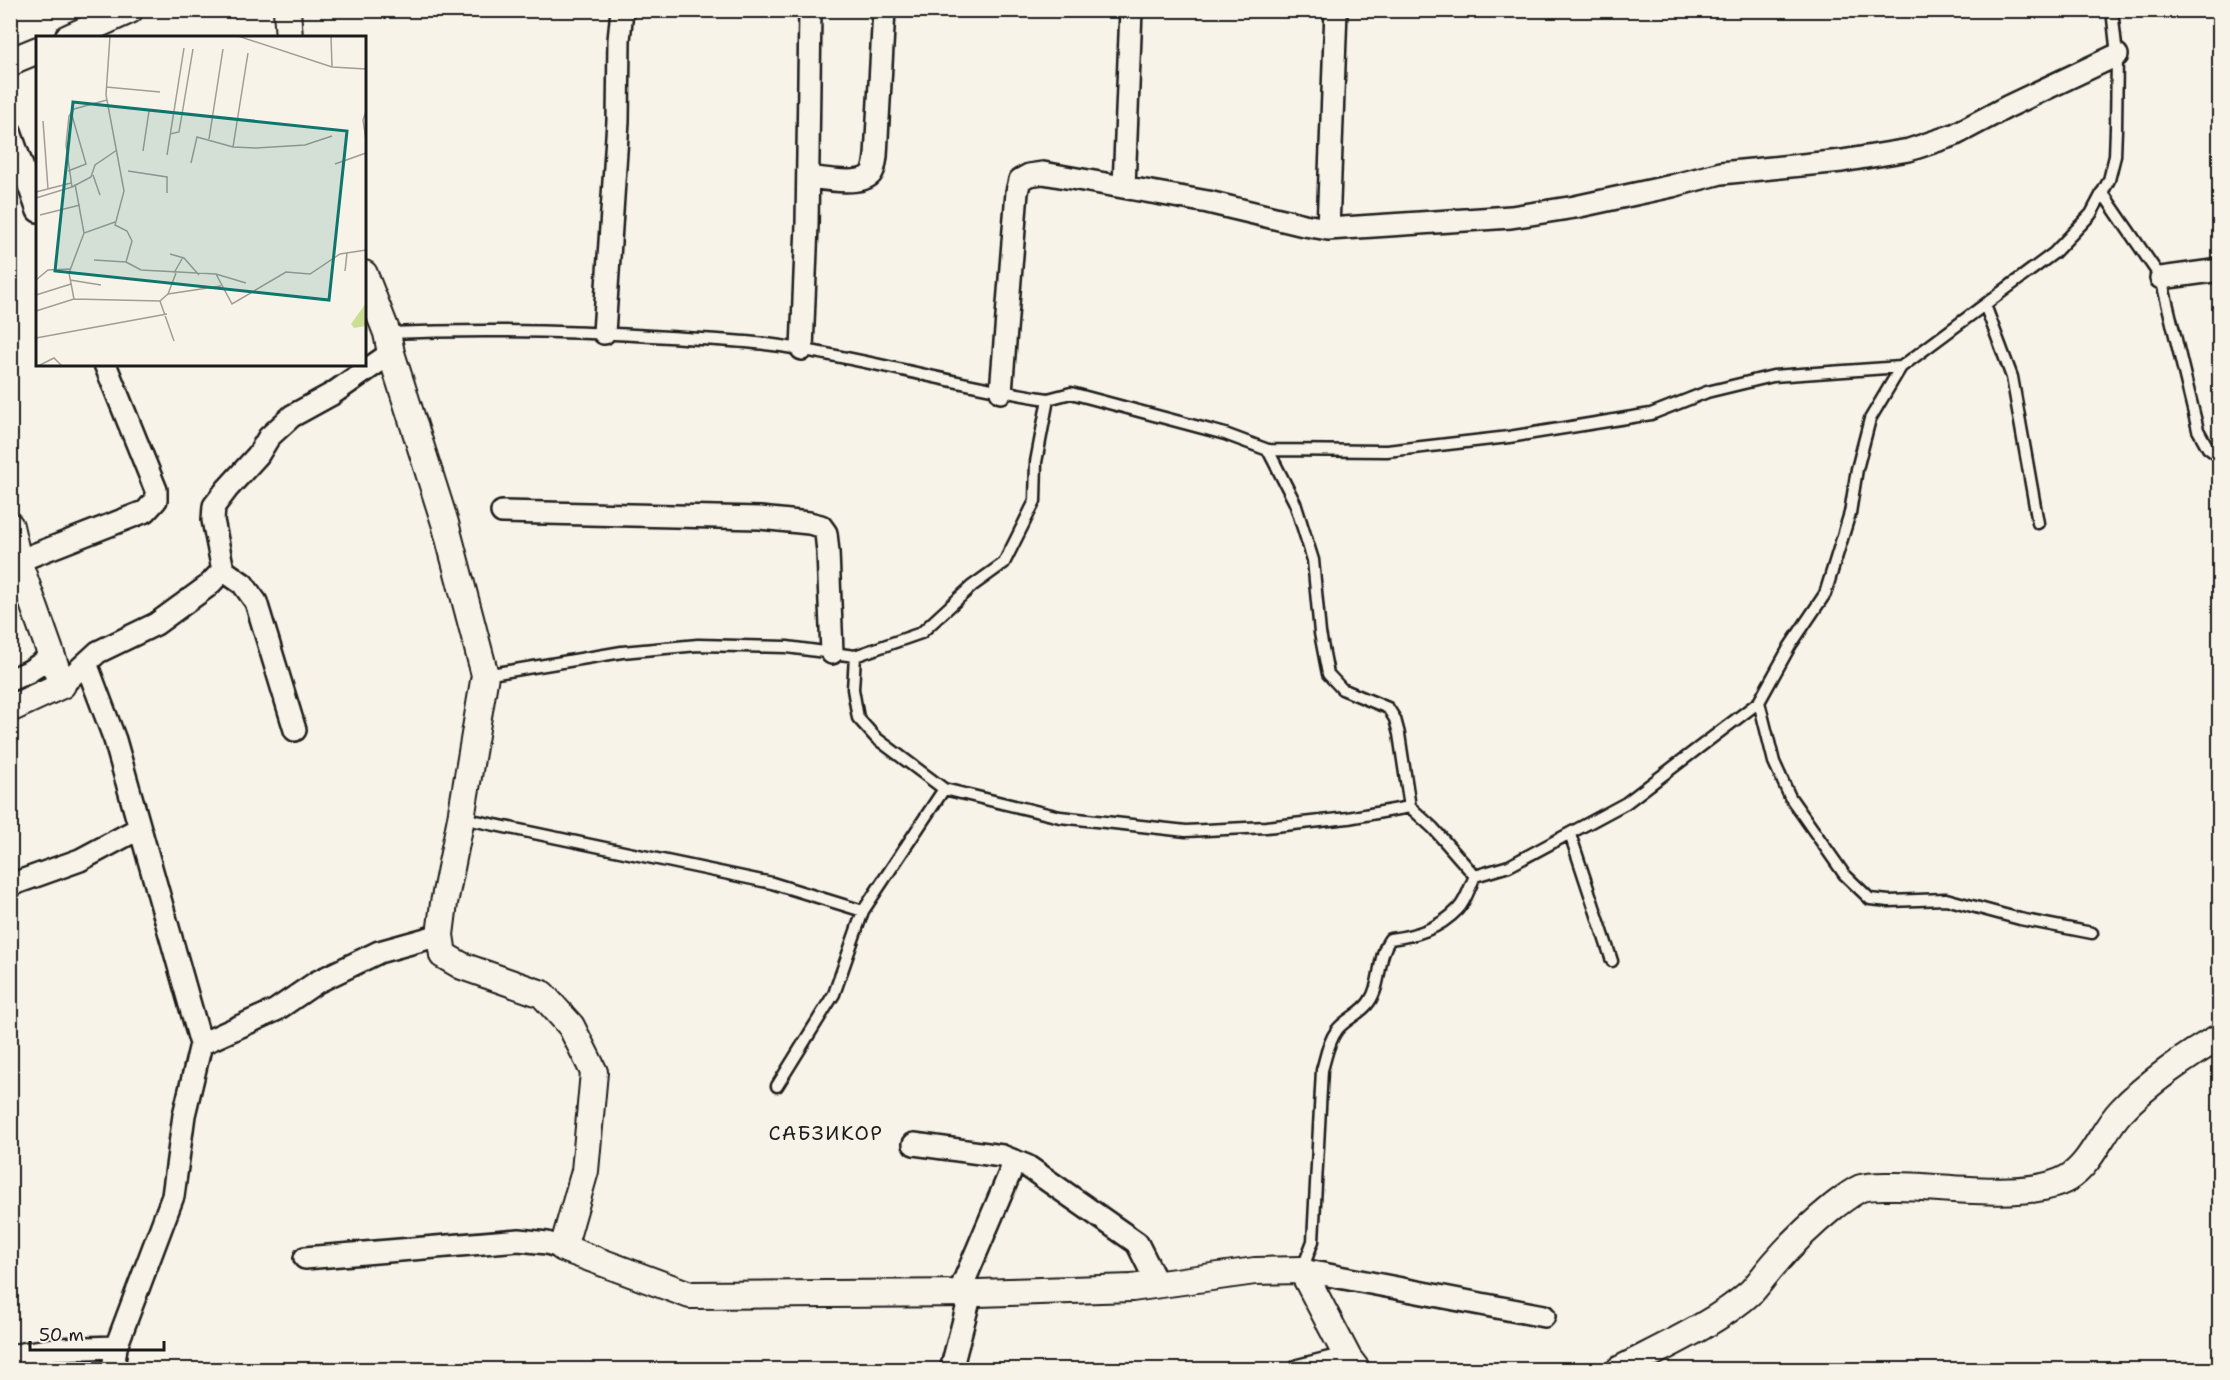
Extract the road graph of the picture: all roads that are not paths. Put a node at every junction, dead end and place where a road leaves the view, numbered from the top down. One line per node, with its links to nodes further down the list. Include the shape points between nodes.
1 (130, 10): 9 (street)
2 (287, 10): 10 (street)
3 (622, 10): 24 (street)
4 (810, 10): 15 (street)
5 (884, 10): 15 (street, via 873,172 866,179 853,181)
6 (1131, 10): 16 (street)
7 (1336, 10): 19 (street)
8 (2112, 10): 12 (lane)
9 (72, 36)
10 (289, 36)
11 (36, 51): 13 (street)
12 (2117, 54): 17 (lane, via 2115,156); 19 (street, via 1954,135 1909,150 1721,173 1575,207 1512,217)
13 (10, 64)
14 (10, 132): 18 (street)
15 (808, 177): 26 (street)
16 (1124, 187): 19 (street); 31 (street, via 1042,173 1020,180)
17 (2102, 192): 21 (lane); 23 (lane, via 2091,214 2054,253)
18 (36, 205)
19 (1328, 229)
20 (2220, 270): 21 (street)
21 (2161, 278): 34 (lane, via 2198,430 2208,448)
22 (366, 280): 25 (street)
23 (1985, 305): 30 (lane); 36 (lane, via 2012,377)
24 (604, 333): 25 (lane, via 472,330); 26 (lane)
25 (389, 343): 27 (street); 44 (street, via 445,523)
26 (802, 349): 31 (lane)
27 (366, 364)
28 (106, 366): 38 (street, via 156,490 156,500 146,511)
29 (363, 366): 39 (street, via 332,394 292,416 269,437 214,506)
30 (1901, 367): 33 (lane, via 1773,376 1707,392 1651,414 1509,437 1387,451); 47 (lane, via 1870,419 1850,513 1825,594 1790,646)
31 (1001, 392): 32 (lane)
32 (1048, 399): 33 (lane, via 1071,393 1225,434); 42 (lane, via 1036,462 1035,501 1004,563 972,586 921,633)
33 (1269, 450): 51 (lane, via 1295,503 1313,560 1328,674 1342,688 1388,708 1395,719)
34 (2220, 457)
35 (502, 512): 40 (street, via 760,518 821,526 826,533 828,552)
36 (2038, 523)
37 (10, 526): 38 (street)
38 (18, 561): 41 (street)
39 (222, 570): 43 (street, via 208,586 156,624 98,652); 49 (street, via 243,584 255,602)
40 (832, 653): 42 (lane); 44 (lane, via 787,647 698,645 622,652)
41 (53, 656): 45 (street); 46 (street)
42 (855, 656): 50 (lane, via 853,689 858,718 876,738)
43 (86, 663): 46 (street); 53 (street, via 115,740)
44 (485, 675): 52 (street)
45 (10, 680)
46 (62, 685): 48 (street)
47 (1760, 702): 54 (lane, via 1626,803); 58 (lane, via 1774,762 1790,797 1844,874 1870,898 1946,899)
48 (10, 709)
49 (295, 730)
50 (944, 789): 51 (lane, via 1060,817 1186,831 1266,827); 57 (lane)
51 (1410, 807): 55 (lane)
52 (461, 818): 57 (lane, via 772,883); 59 (street)
53 (140, 828): 56 (street, via 80,860); 62 (street)
54 (1570, 834): 55 (lane, via 1509,866); 60 (lane)
55 (1475, 876): 68 (lane, via 1459,908 1445,920 1427,931 1390,939 1370,1002 1337,1029 1329,1044 1322,1070 1313,1241)
56 (10, 885)
57 (863, 911): 63 (lane, via 834,994)
58 (2092, 933)
59 (440, 935): 62 (street, via 379,952 318,982 276,1010); 66 (street, via 443,955 462,966 542,994 571,1026 594,1072 585,1171)
60 (1612, 961)
61 (2220, 1037): 78 (street, via 2122,1110 2081,1167 2067,1178 2033,1188 1861,1188 1803,1233 1752,1290 1666,1346)
62 (201, 1044): 72 (street, via 184,1115 173,1196)
63 (777, 1086)
64 (914, 1144): 65 (street)
65 (1015, 1161): 69 (street, via 1137,1243); 70 (street)
66 (563, 1248): 67 (street, via 519,1240); 70 (street, via 690,1295)
67 (305, 1258)
68 (1302, 1269): 69 (street, via 1255,1271); 71 (street); 74 (street)
69 (1158, 1285): 70 (street)
70 (965, 1293): 76 (street)
71 (1544, 1316)
72 (116, 1347): 73 (street, via 55,1349); 75 (street)
73 (10, 1356)
74 (1353, 1364): 77 (street)
75 (113, 1370)
76 (951, 1370)
77 (1300, 1370)
78 (1619, 1370)

